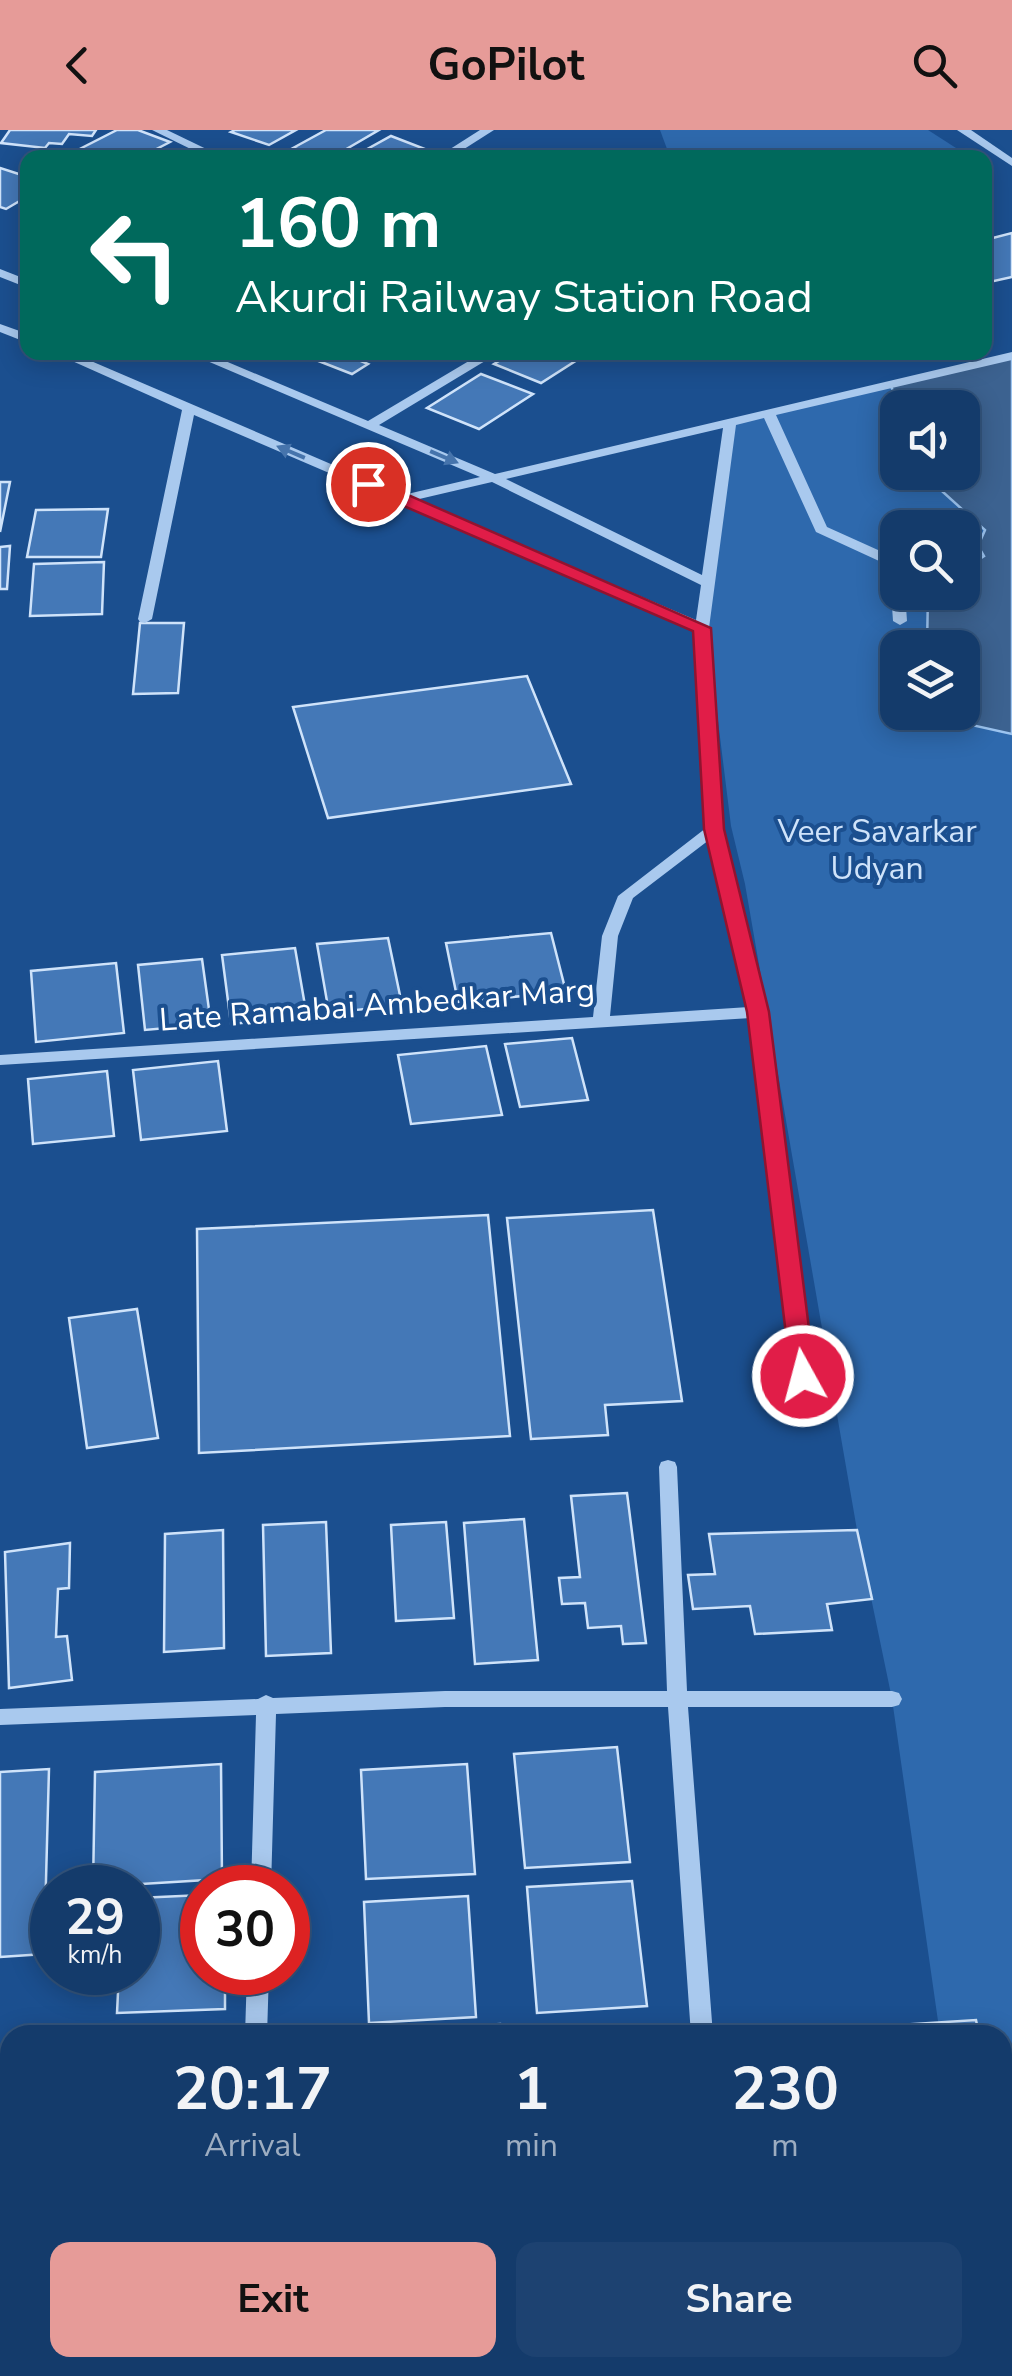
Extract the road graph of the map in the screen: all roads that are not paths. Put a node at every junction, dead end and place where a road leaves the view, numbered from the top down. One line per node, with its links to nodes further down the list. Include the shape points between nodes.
1 (158, 130): 4 (street)
2 (488, 130): 5 (street)
3 (963, 130): 6 (street)
4 (202, 150)
5 (454, 150)
6 (1012, 163)
7 (1012, 356): 12 (street)
8 (76, 360): 11 (street)
9 (211, 360): 14 (street)
10 (480, 360): 14 (street)
11 (189, 409): 16 (street, one-way to 11); 20 (street)
12 (768, 413): 13 (street); 17 (street, via 821,529)
13 (730, 422): 15 (street); 18 (street)
14 (369, 426): 15 (street, one-way to 15)
15 (494, 478): 16 (street); 18 (street)
16 (404, 499): 22 (street)
17 (880, 556)
18 (708, 583): 22 (street)
19 (899, 610): 21 (street)
20 (144, 619)
21 (900, 621)
22 (702, 628): 23 (street)
23 (714, 829): 24 (street); 25 (street, via 626,896 610,936)
24 (758, 1012): 25 (street, Late Ramabai Ambedkar Marg); 27 (street)
25 (601, 1020): 26 (street, Late Ramabai Ambedkar Marg)
26 (0, 1060)
27 (803, 1376)
28 (668, 1468): 29 (street)
29 (677, 1697): 30 (street); 31 (street); 36 (street)
30 (892, 1699)
31 (266, 1703): 32 (street); 33 (street)
32 (0, 1717)
33 (261, 1865)
34 (257, 1995): 35 (street)
35 (256, 2025)
36 (701, 2025)

